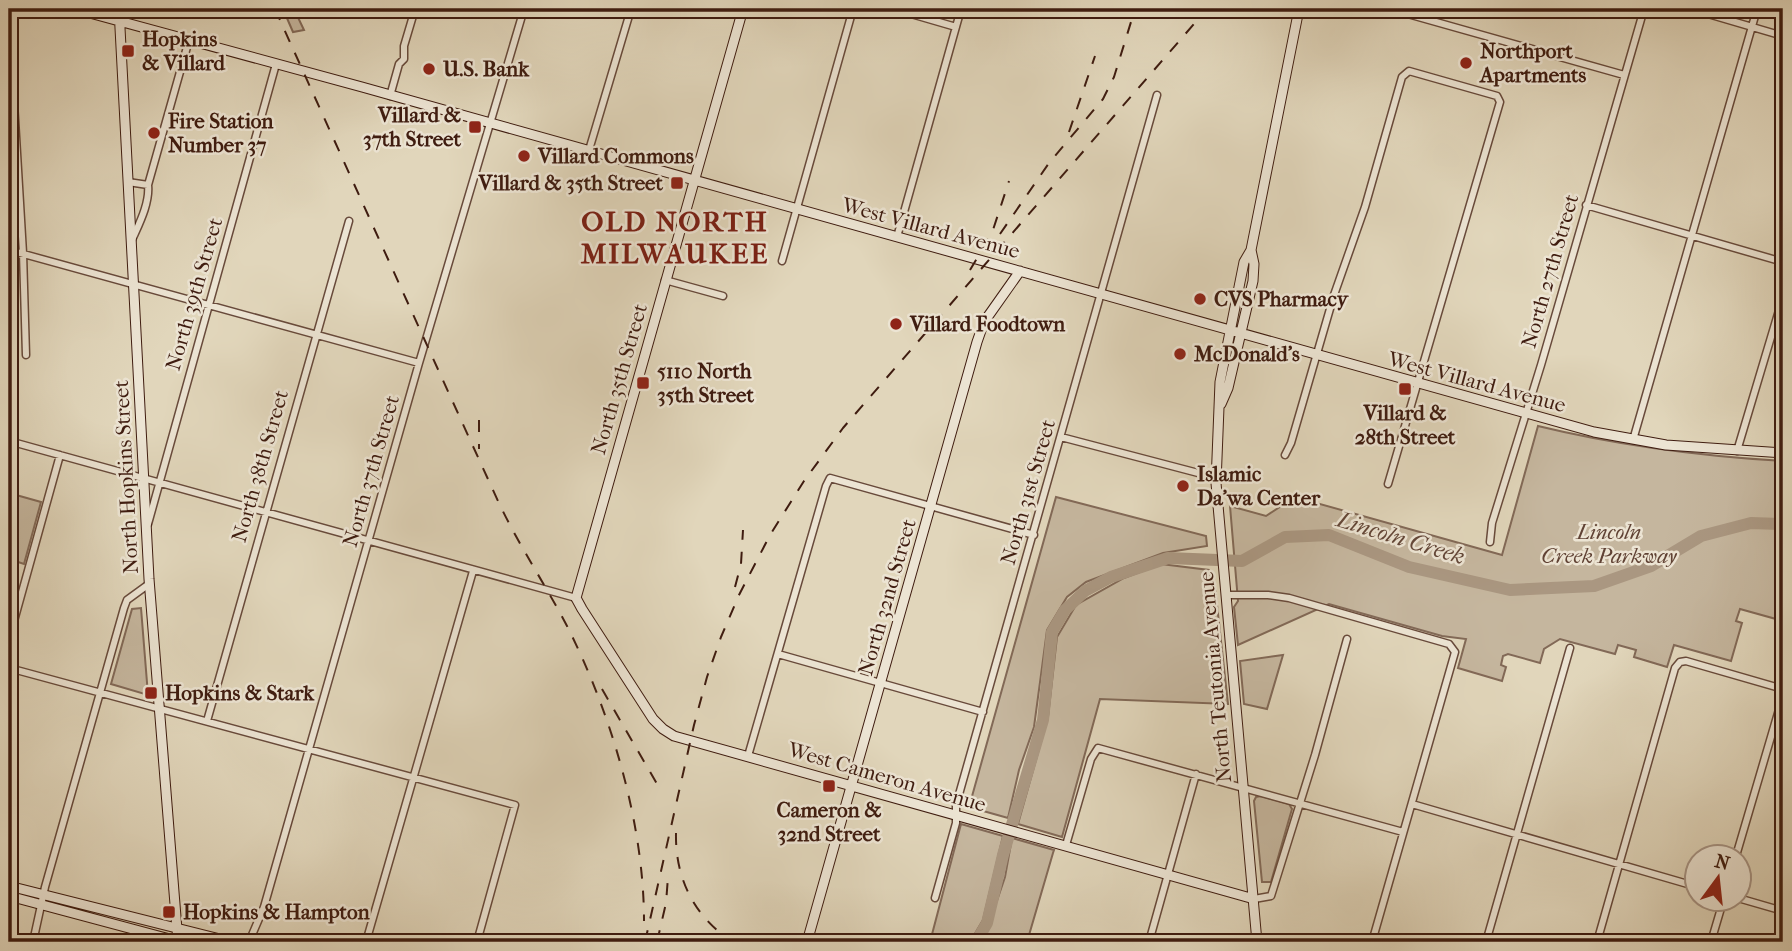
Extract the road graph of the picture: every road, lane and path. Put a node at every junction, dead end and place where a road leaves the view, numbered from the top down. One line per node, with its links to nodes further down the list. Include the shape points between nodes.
1 (75, 9): 15 (street, West Villard Avenue)
2 (119, 9): 15 (street, North Hopkins Street)
3 (415, 9): 24 (street)
4 (524, 9): 25 (street, North 37th Street)
5 (631, 9): 26 (street)
6 (743, 9): 27 (street, North 35th Street)
7 (853, 9): 31 (street)
8 (894, 9): 16 (street)
9 (961, 9): 16 (street)
10 (1300, 9): 37 (street, North Teutonia Avenue)
11 (1390, 9): 21 (street)
12 (1644, 9): 21 (street, North 27th Street)
13 (1691, 9): 17 (street)
14 (1757, 9): 17 (street)
15 (119, 21): 19 (street, West Villard Avenue); 28 (street, North Hopkins Street)
16 (956, 27): 34 (street)
17 (1752, 27): 18 (street); 33 (street)
18 (1783, 36)
19 (189, 40): 20 (street, West Villard Avenue); 29 (street)
20 (276, 64): 24 (street, West Villard Avenue); 47 (street, North 39th Street)
21 (1624, 75): 30 (street, North 27th Street)
22 (10, 93): 38 (street)
23 (1157, 95): 44 (street, North 31st Street)
24 (390, 96): 25 (street, West Villard Avenue)
25 (490, 124): 26 (street, West Villard Avenue); 53 (street, North 37th Street)
26 (589, 150): 27 (street, West Villard Avenue)
27 (693, 179): 31 (street, West Villard Avenue); 42 (street, North 35th Street)
28 (128, 182): 29 (street); 35 (street, North Hopkins Street)
29 (148, 185): 35 (street)
30 (1586, 205): 33 (street); 56 (street, North 27th Street)
31 (796, 209): 34 (street, West Villard Avenue); 39 (street)
32 (349, 221): 49 (street, North 38th Street)
33 (1692, 236): 40 (street); 58 (street)
34 (897, 237): 41 (street, West Villard Avenue)
35 (131, 242): 43 (street, North Hopkins Street)
36 (9, 250): 38 (street)
37 (1251, 250): 48 (street, North Teutonia Avenue, via 1244,262); 50 (street, North Teutonia Avenue, via 1255,264)
38 (23, 253): 43 (street); 51 (street)
39 (782, 261)
40 (1783, 262)
41 (1020, 271): 44 (street, West Villard Avenue); 68 (street, North 32nd Street, via 984,322)
42 (665, 280): 45 (street); 77 (street, North 35th Street)
43 (133, 284): 47 (street); 65 (street, North Hopkins Street)
44 (1101, 293): 48 (street, West Villard Avenue); 57 (street, North 31st Street)
45 (723, 296)
46 (1783, 298): 60 (street)
47 (209, 305): 49 (street); 66 (street, North 39th Street)
48 (1229, 331): 50 (street, West Villard Avenue); 55 (street, North Teutonia Avenue)
49 (315, 334): 53 (street); 69 (street, North 38th Street)
50 (1241, 334): 52 (street, West Villard Avenue); 55 (street, North Teutonia Avenue)
51 (26, 355)
52 (1316, 355): 54 (street, West Villard Avenue); 54 (street, via 1402,77 1409,71 1497,96 1500,102); 63 (street)
53 (419, 363): 72 (street, North 37th Street)
54 (1418, 384): 56 (street, West Villard Avenue); 67 (street)
55 (1219, 409): 64 (street, North Teutonia Avenue)
56 (1525, 414): 58 (street, West Villard Avenue); 73 (street, North 27th Street)
57 (1061, 437): 64 (street); 71 (street, North 31st Street)
58 (1633, 440): 60 (street, West Villard Avenue)
59 (9, 441): 62 (street)
60 (1737, 451): 61 (street, West Villard Avenue)
61 (1783, 453)
62 (60, 455): 65 (street); 78 (street)
63 (1285, 455)
64 (1216, 476): 76 (street, North Teutonia Avenue)
65 (143, 479): 66 (street); 70 (street, North Hopkins Street)
66 (159, 483): 69 (street); 70 (street, North 39th Street)
67 (1388, 484)
68 (931, 505): 71 (street); 81 (street, via 830,478); 83 (street, North 32nd Street)
69 (265, 513): 72 (street); 89 (street, North 38th Street)
70 (146, 532): 75 (street, North Hopkins Street)
71 (1034, 535): 88 (street, North 31st Street)
72 (369, 541): 74 (street); 90 (street, North 37th Street)
73 (1490, 542)
74 (473, 571): 77 (street); 93 (street)
75 (149, 584): 85 (street, via 127,600); 87 (street, North Hopkins Street)
76 (1226, 592): 95 (street, North Teutonia Avenue); 97 (street, via 1289,598 1449,644 1454,660)
77 (576, 598): 91 (street, West Cameron Avenue, via 658,725 674,736)
78 (9, 639)
79 (1347, 639): 96 (street)
80 (1570, 648): 100 (street)
81 (778, 654): 83 (street); 91 (street)
82 (9, 668): 85 (street)
83 (880, 683): 88 (street); 94 (street, North 32nd Street)
84 (1783, 689): 103 (street, via 1680,662)
85 (100, 692): 87 (street); 110 (street)
86 (1783, 696): 101 (street)
87 (160, 708): 89 (street); 114 (street, North Hopkins Street)
88 (982, 712): 98 (street, North 31st Street)
89 (207, 720): 90 (street)
90 (310, 748): 93 (street); 118 (street, North 37th Street)
91 (748, 756): 94 (street, West Cameron Avenue)
92 (1196, 774): 95 (street); 102 (street, via 1098,748); 104 (street)
93 (414, 777): 119 (street); 120 (street, via 515,805)
94 (851, 785): 98 (street, West Cameron Avenue); 121 (street, North 32nd Street)
95 (1243, 788): 96 (street); 109 (street, North Teutonia Avenue)
96 (1300, 803): 99 (street); 109 (street, via 1271,896)
97 (1412, 804): 99 (street); 100 (street)
98 (956, 815): 102 (street, West Cameron Avenue); 108 (street, North 31st Street)
99 (1403, 832): 124 (street)
100 (1517, 834): 103 (street); 125 (street)
101 (1740, 842)
102 (1066, 845): 104 (street, West Cameron Avenue)
103 (1619, 863): 105 (street); 126 (street)
104 (1168, 875): 109 (street, West Cameron Avenue); 122 (street)
105 (1684, 883)
106 (9, 886): 110 (street)
107 (9, 896): 110 (street)
108 (935, 898)
109 (1254, 899): 123 (street, North Teutonia Avenue)
110 (43, 901): 114 (street); 115 (street); 116 (street, via 143,936)
111 (1754, 903): 112 (street)
112 (1783, 911)
113 (1720, 912): 127 (street)
114 (178, 927): 116 (street, North Hopkins Street); 117 (street)
115 (33, 942)
116 (179, 942)
117 (232, 942)
118 (250, 942)
119 (366, 942)
120 (477, 942)
121 (807, 942)
122 (1149, 942)
123 (1257, 942)
124 (1372, 942)
125 (1486, 942)
126 (1597, 942)
127 (1711, 942)

